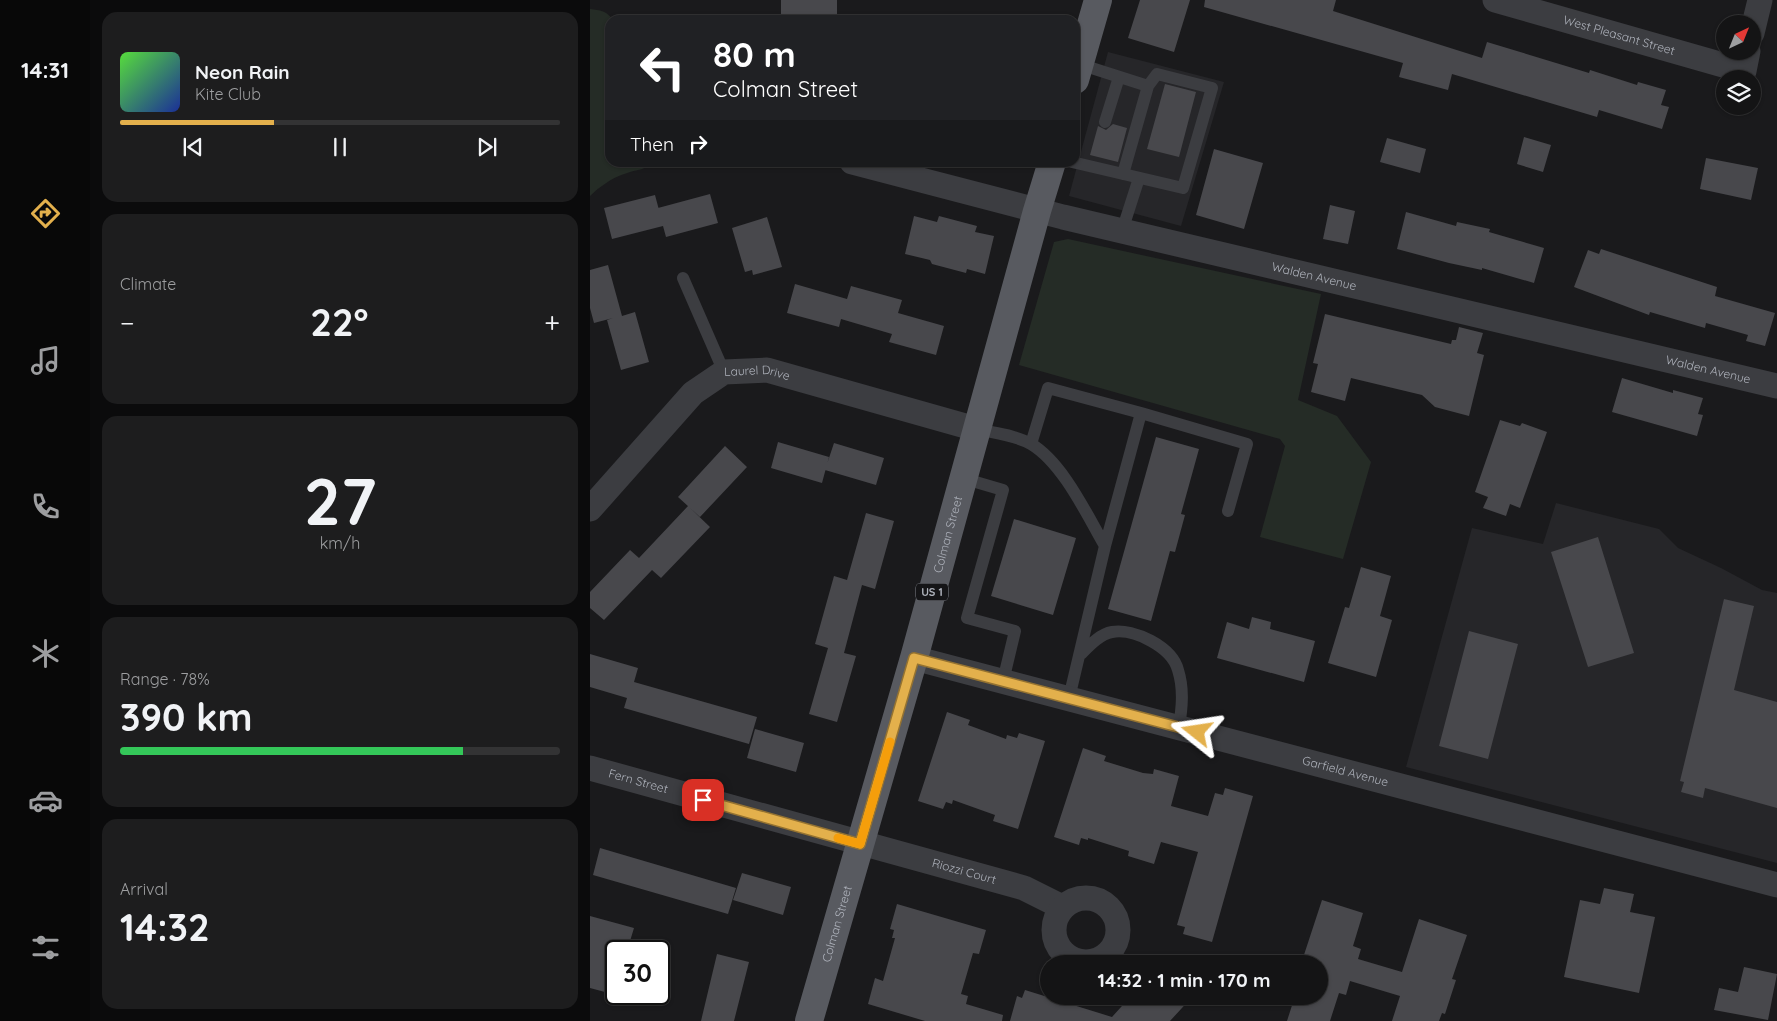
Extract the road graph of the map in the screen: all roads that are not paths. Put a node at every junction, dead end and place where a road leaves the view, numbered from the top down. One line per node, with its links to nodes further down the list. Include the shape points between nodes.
1 (1098, 0): 6 (main road)
2 (1495, 0): 5 (street, West Pleasant Street)
3 (1760, 0): 4 (street)
4 (1756, 15)
5 (1746, 61)
6 (1080, 62)
7 (1080, 72): 8 (lane)
8 (1119, 77): 9 (lane); 10 (lane)
9 (1148, 86): 14 (lane); 15 (lane, via 1156,74 1212,88 1183,188)
10 (1105, 122)
11 (1080, 162): 14 (lane, via 1094,162)
12 (871, 167): 16 (street, Walden Avenue)
13 (1050, 167): 16 (main road, Colman Street / US 1)
14 (1123, 174): 15 (lane)
15 (1139, 178): 17 (lane)
16 (1037, 211): 17 (street, Walden Avenue); 22 (main road, Colman Street / US 1)
17 (1122, 230): 20 (street, Walden Avenue)
18 (683, 278): 19 (lane)
19 (724, 372): 22 (street, Laurel Drive, via 767,370); 25 (street, Laurel Drive, via 693,393)
20 (1777, 386)
21 (1141, 413): 23 (lane, via 1048,388); 26 (lane, via 1246,444); 27 (lane)
22 (976, 429): 23 (lane); 24 (main road, Colman Street / US 1)
23 (1031, 444): 27 (lane, via 1064,476)
24 (962, 478): 29 (main road, Colman Street / US 1); 30 (lane, via 1003,490 967,618 1015,631)
25 (590, 509)
26 (1228, 511)
27 (1105, 546): 28 (lane)
28 (1081, 654): 31 (lane); 32 (lane, via 1095,640 1111,632 1132,632 1149,640 1178,668 1183,696)
29 (914, 658): 30 (street, Garfield Avenue); 34 (main road, Colman Street / US 1)
30 (1003, 681): 31 (street, Garfield Avenue)
31 (1069, 698): 32 (street, Garfield Avenue)
32 (1179, 727): 35 (street, Garfield Avenue)
33 (590, 768): 34 (street, Fern Street)
34 (860, 844): 36 (street, Riozzi Court, via 1024,888); 37 (main road, Colman Street / US 1)
35 (1777, 886)
36 (1062, 907)
37 (808, 1021)

